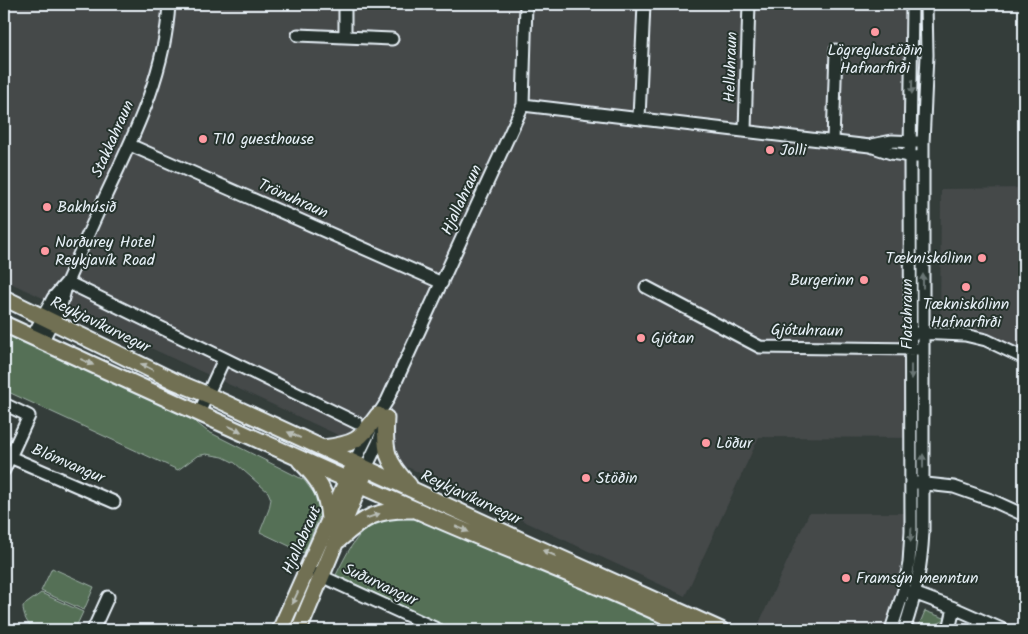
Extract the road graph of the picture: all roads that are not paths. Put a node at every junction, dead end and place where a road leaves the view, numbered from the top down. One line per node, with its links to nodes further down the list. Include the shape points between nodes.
1 (169, 4): 17 (street, Stakkahraun, via 158,74)
2 (345, 4): 9 (street)
3 (526, 4): 12 (street, Hjallahraun)
4 (644, 4): 13 (street)
5 (749, 4): 14 (street, Helluhraun)
6 (912, 4): 16 (street, Flatahraun, one-way to 16)
7 (926, 4): 16 (street, Flatahraun, via 927,55)
8 (298, 35): 9 (street)
9 (345, 37): 10 (street)
10 (392, 39)
11 (836, 50): 15 (street)
12 (523, 105): 13 (street); 22 (street, Hjallahraun)
13 (639, 118): 14 (street)
14 (745, 130): 15 (street)
15 (832, 141): 18 (street)
16 (917, 142): 18 (street, via 892,141); 19 (street, Flatahraun); 20 (street, Flatahraun)
17 (130, 145): 21 (street, Stakkahraun); 22 (street, Trönuhraun)
18 (870, 146): 19 (street)
19 (910, 156): 20 (street); 27 (street, Flatahraun)
20 (923, 157): 27 (street, Flatahraun, one-way to 20)
21 (67, 282): 25 (street, Stakkahraun, via 62,302); 31 (street, Reykjavíkurvegur)
22 (442, 283): 35 (street, Hjallahraun)
23 (646, 287): 29 (street, Gjótuhraun, via 760,346)
24 (4, 298): 25 (main road, Reykjavíkurvegur)
25 (48, 319): 28 (street, Stakkahraun); 32 (main road, Reykjavíkurvegur, one-way to 25)
26 (4, 324): 28 (main road, Reykjavíkurvegur)
27 (917, 333): 29 (street, Flatahraun); 30 (street, via 979,338)
28 (37, 339): 34 (main road, Reykjavíkurvegur, one-way to 34)
29 (917, 349): 43 (street, Flatahraun)
30 (1024, 358)
31 (224, 359): 32 (street); 36 (street, Reykjavíkurvegur)
32 (208, 395): 34 (street); 37 (main road, Reykjavíkurvegur, one-way to 32)
33 (4, 404): 39 (street, Blómvangur, via 29,416)
34 (199, 413): 38 (main road, Reykjavíkurvegur, one-way to 38)
35 (382, 416): 37 (main road, via 358,439 342,446); 40 (street, Hjallahraun); 44 (main road, via 384,442 390,461)
36 (357, 423)
37 (322, 448): 40 (main road, Reykjavíkurvegur)
38 (293, 455): 42 (main road, Reykjavíkurvegur); 48 (main road, via 319,482 327,498)
39 (10, 457): 41 (street, Blómvangur); 45 (street, Blómvangur)
40 (360, 465): 42 (main road, Hjallabraut); 44 (main road, Reykjavíkurvegur)
41 (4, 470)
42 (353, 482): 46 (main road, Reykjavíkurvegur); 48 (main road, Hjallabraut); 49 (main road, Hjallabraut)
43 (917, 484): 47 (street, via 954,487); 52 (street, Flatahraun, one-way to 52); 53 (street, Flatahraun, via 923,532)
44 (414, 490): 61 (main road, Reykjavíkurvegur, one-way to 44)
45 (114, 502)
46 (417, 510): 49 (main road, one-way to 46, via 367,517); 60 (main road, Reykjavíkurvegur, one-way to 60)
47 (1024, 515)
48 (330, 521): 50 (main road, Hjallabraut)
49 (336, 542): 51 (main road, Hjallabraut)
50 (308, 570): 51 (street, Suðurvangur); 57 (main road, Hjallabraut, one-way to 57)
51 (322, 577): 58 (main road, Hjallabraut); 59 (street, Suðurvangur)
52 (904, 590): 53 (street); 62 (street, Flatahraun)
53 (916, 594): 55 (street); 63 (street, Flatahraun)
54 (108, 597): 56 (street)
55 (954, 608): 64 (street); 65 (street)
56 (93, 630)
57 (280, 630)
58 (299, 630)
59 (439, 630)
60 (695, 630)
61 (721, 630)
62 (892, 630)
63 (904, 630)
64 (949, 630)
65 (1004, 630)

